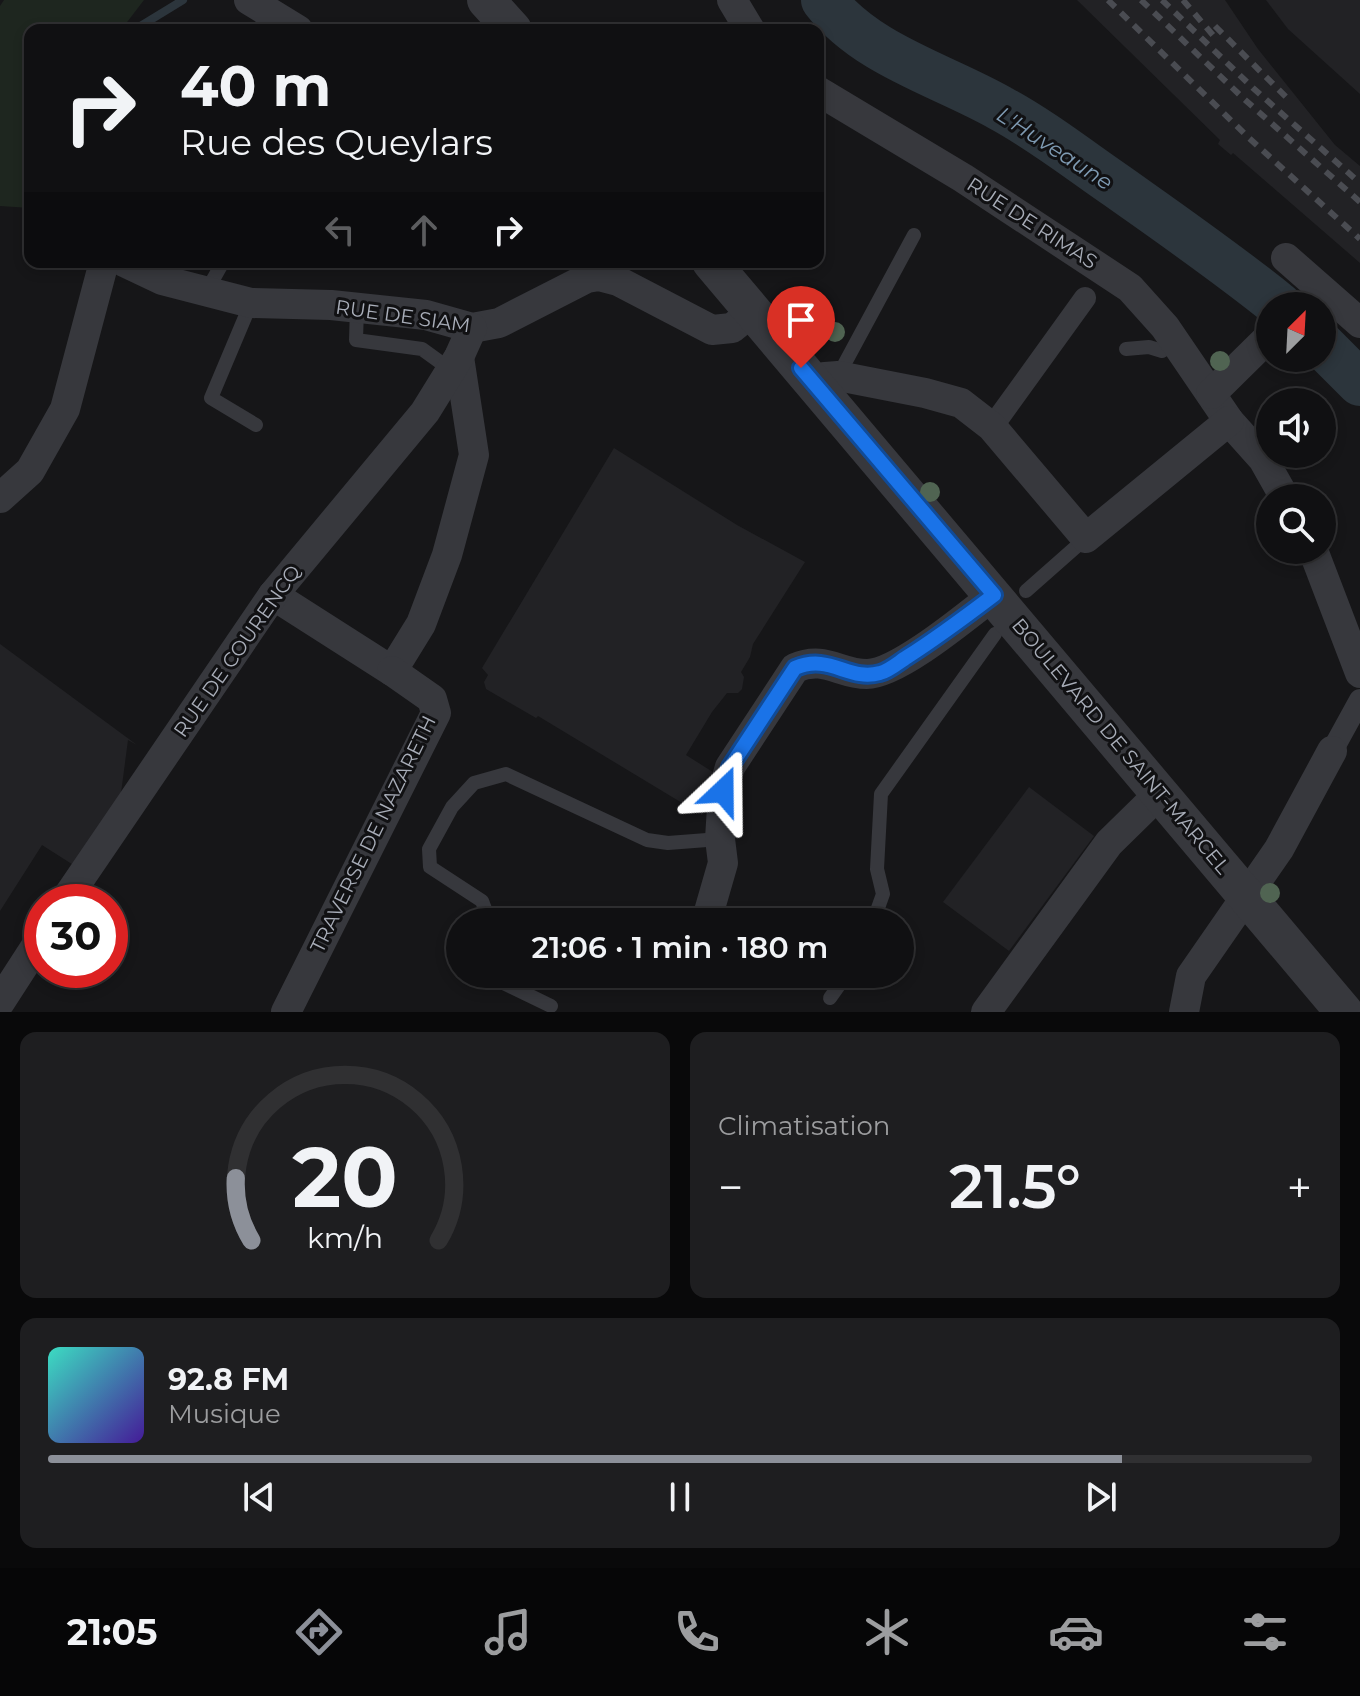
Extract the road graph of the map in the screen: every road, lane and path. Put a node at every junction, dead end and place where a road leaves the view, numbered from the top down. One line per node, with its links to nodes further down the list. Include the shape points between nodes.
1 (249, 0): 3 (street)
2 (732, 0): 4 (street)
3 (288, 24)
4 (746, 24)
5 (824, 95): 21 (street, RUE DE RIMAS, via 1105,270 1149,306)
6 (914, 235): 25 (lane)
7 (1286, 258): 12 (street)
8 (102, 268): 31 (street, via 65,409 30,471)
9 (137, 268): 13 (street, RUE DE SIAM)
10 (220, 268): 13 (lane)
11 (716, 268): 17 (street, BOULEVARD DE SAINT-MARCEL)
12 (1306, 292)
13 (206, 293): 15 (street, RUE DE SIAM)
14 (1085, 298): 29 (street)
15 (251, 303): 16 (street, RUE DE SIAM); 28 (lane, via 211,398)
16 (357, 308): 20 (street, RUE DE SIAM, via 426,315); 24 (lane, via 356,340 422,349)
17 (753, 311): 20 (street, RUE DE SIAM, via 732,328 712,330 599,276 499,323); 25 (street, BOULEVARD DE SAINT-MARCEL)
18 (1336, 311): 19 (street)
19 (1360, 323)
20 (472, 328): 24 (street, RUE DE COURENCQ)
21 (1175, 342): 22 (lane, via 1162,351); 26 (street, RUE DE RIMAS)
22 (1126, 349)
23 (1256, 350): 26 (street)
24 (455, 363): 35 (street, RUE DE COURENCQ, via 425,412); 37 (street, via 474,455 432,597)
25 (826, 379): 29 (street, via 961,403); 34 (street, BOULEVARD DE SAINT-MARCEL)
26 (1211, 394): 27 (street, RUE DE RIMAS)
27 (1229, 421): 30 (street, RUE DE RIMAS); 32 (street)
28 (256, 425)
29 (992, 427): 32 (street)
30 (1277, 484)
31 (0, 498)
32 (1086, 538): 34 (lane)
33 (1318, 564): 38 (street)
34 (1010, 593): 41 (street, BOULEVARD DE SAINT-MARCEL); 42 (street, via 880,673 853,673 809,662 795,668 730,767)
35 (273, 595): 37 (street, TRAVERSE DE NAZARETH); 43 (street, RUE DE COURENCQ)
36 (995, 634): 47 (lane, via 881,794 877,869 883,894)
37 (392, 671): 54 (street, TRAVERSE DE NAZARETH, via 432,699 436,713)
38 (1360, 673)
39 (1360, 700): 40 (street)
40 (1332, 751): 44 (street)
41 (1160, 793): 44 (street, BOULEVARD DE SAINT-MARCEL); 55 (street, via 1109,843)
42 (720, 839): 45 (lane, via 647,840 506,774 474,783 452,807 429,858 430,867 482,901); 46 (street, via 723,863)
43 (76, 884)
44 (1248, 896): 56 (street, via 1191,976); 57 (street, BOULEVARD DE SAINT-MARCEL)
45 (485, 908)
46 (710, 908)
47 (878, 908)
48 (24, 965): 52 (street)
49 (514, 988): 53 (lane)
50 (837, 988): 51 (lane)
51 (830, 998)
52 (0, 1002)
53 (551, 1006)
54 (286, 1012)
55 (986, 1012)
56 (1184, 1012)
57 (1344, 1012)

